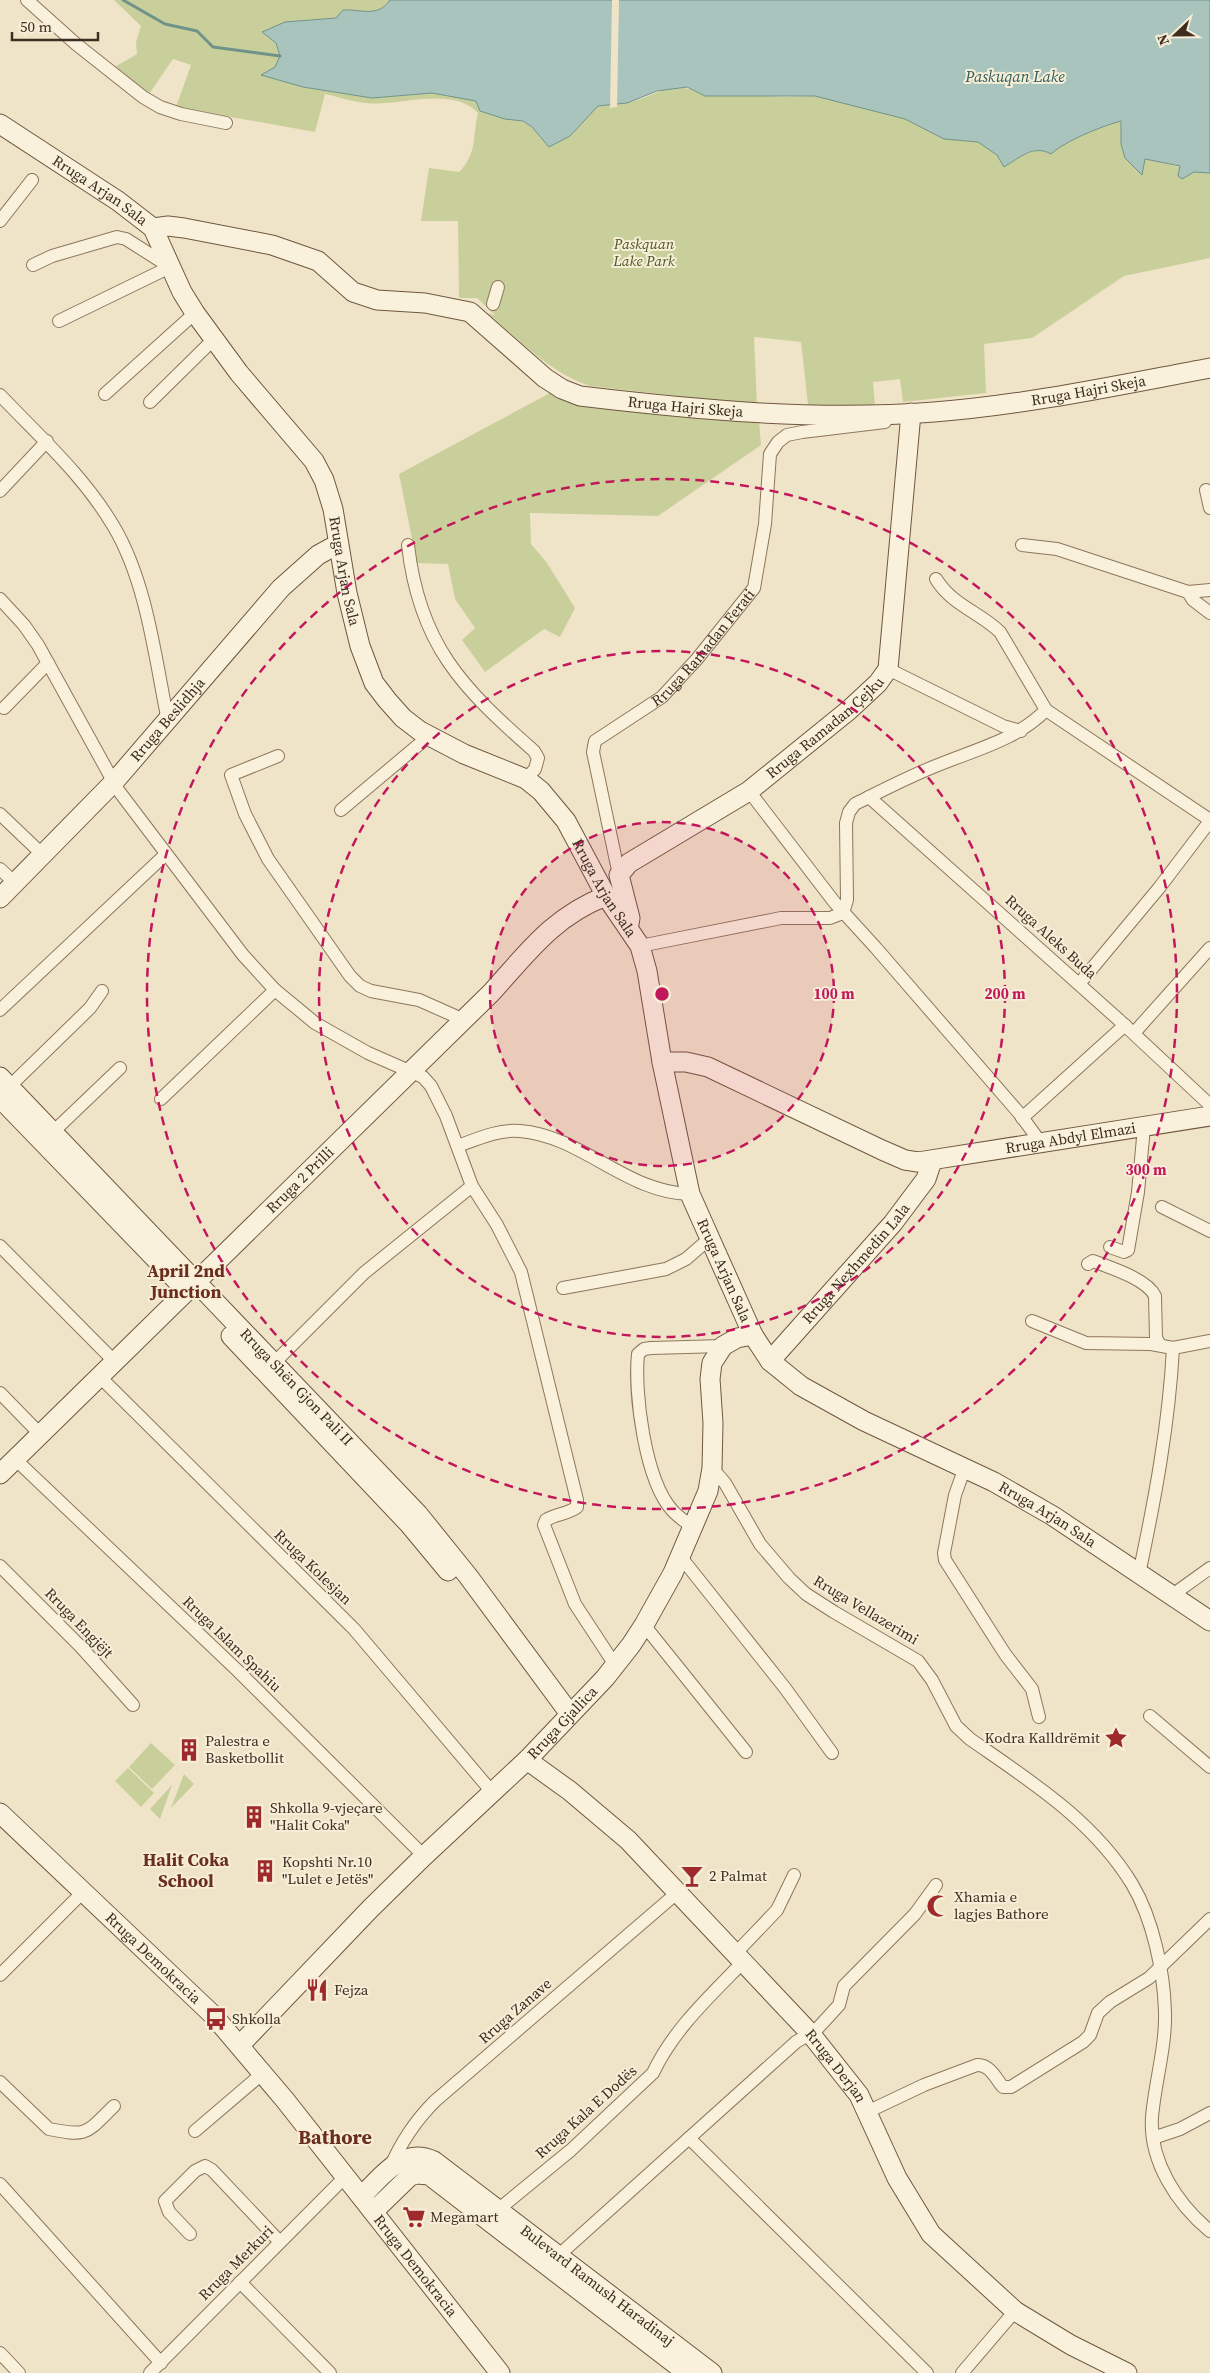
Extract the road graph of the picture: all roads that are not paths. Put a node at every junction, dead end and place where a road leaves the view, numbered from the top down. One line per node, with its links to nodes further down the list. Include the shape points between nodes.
1 (27, 0): 2 (street, via 143,97 180,114)
2 (226, 123)
3 (0, 124): 6 (street, Rruga Arjan Sala, via 118,201)
4 (32, 180): 5 (street)
5 (0, 221)
6 (153, 228): 7 (street, Rruga Hajri Skeja, via 168,226); 8 (street, Rruga Arjan Sala)
7 (205, 233): 8 (street, Rruga Hajri Skeja, via 174,239); 20 (street, Rruga Hajri Skeja, via 272,245 318,260 353,292 377,300 425,303 470,312 545,378 580,396 769,415)
8 (163, 247): 10 (street, Rruga Arjan Sala)
9 (33, 265): 10 (street, via 52,256 117,237 126,239)
10 (170, 267): 13 (street, Rruga Arjan Sala); 14 (street)
11 (498, 287): 12 (street)
12 (493, 304)
13 (195, 313): 15 (street, Rruga Arjan Sala); 17 (street)
14 (59, 321)
15 (214, 339): 19 (street); 25 (street, Rruga Arjan Sala, via 314,461 328,492)
16 (1210, 368): 20 (street, Rruga Hajri Skeja)
17 (105, 394)
18 (0, 395): 21 (street)
19 (150, 402)
20 (911, 416): 34 (street, Rruga Ramadan Çejku); 51 (street, Rruga Ramadan Ferati, via 786,435 774,448 769,460 765,524 754,588 662,697 595,741 593,752)
21 (47, 441): 23 (street); 37 (street, via 97,501 127,554 144,611)
22 (1206, 490): 24 (street)
23 (0, 491)
24 (1210, 508)
25 (338, 544): 37 (street, Rruga Beslidhja, via 318,555 280,588); 39 (street, Rruga Arjan Sala, via 367,666 387,700 403,718)
26 (408, 545): 41 (street, via 414,588 438,647 486,710 538,758 535,770)
27 (1022, 545): 30 (street, via 1057,549)
28 (936, 580): 36 (street, via 945,594 1000,632)
29 (1210, 590): 30 (street)
30 (1188, 592): 32 (street)
31 (3, 608): 33 (street, via 28,631)
32 (1210, 613)
33 (48, 663): 35 (street); 42 (street)
34 (888, 669): 38 (street, via 1004,726); 43 (street, Rruga Ramadan Çejku, via 849,710)
35 (4, 708)
36 (1046, 710): 38 (street); 47 (street)
37 (168, 721): 42 (street, Rruga Beslidhja)
38 (1021, 731): 44 (street)
39 (429, 736): 41 (street, Rruga Arjan Sala); 45 (street)
40 (278, 756): 63 (street, via 231,775 245,814 268,859 336,957 360,986 419,1000)
41 (526, 779): 53 (street, Rruga Arjan Sala, via 541,791 566,822)
42 (114, 782): 48 (street); 49 (street, Rruga Beslidhja)
43 (750, 791): 51 (street, Rruga Ramadan Çejku, via 629,863); 55 (street)
44 (869, 797): 55 (street, via 856,804 846,823 847,900); 59 (street, Rruga Aleks Buda)
45 (341, 810)
46 (0, 814): 49 (street)
47 (1210, 820): 59 (street, via 1159,888)
48 (166, 854): 60 (street, via 212,917); 62 (street)
49 (43, 855): 52 (street, Rruga Beslidhja)
50 (0, 869): 52 (street)
51 (619, 875): 56 (street, Rruga Ramadan Ferati, via 630,918)
52 (15, 882): 54 (street, Rruga Beslidhja)
53 (606, 896): 56 (street, Rruga Arjan Sala); 63 (street, Rruga 2 Prilli, via 588,902 561,919)
54 (0, 898)
55 (843, 913): 57 (street, via 830,918 781,918); 71 (street)
56 (628, 927): 57 (street, Rruga Arjan Sala)
57 (640, 946): 65 (street, Rruga Arjan Sala)
58 (1210, 948): 64 (street)
59 (1079, 984): 64 (street, Rruga Aleks Buda)
60 (275, 990): 67 (street, via 342,1040); 69 (street)
61 (102, 991): 68 (street, via 90,1008)
62 (0, 1010)
63 (464, 1020): 67 (street, Rruga 2 Prilli)
64 (1129, 1029): 70 (street, Rruga Aleks Buda); 71 (street)
65 (662, 1062): 76 (street, Rruga Abdyl Elmazi, via 686,1062 708,1067 905,1160); 78 (street, Rruga Arjan Sala)
66 (120, 1068): 73 (street)
67 (410, 1071): 75 (street, via 423,1077 431,1086); 85 (street, Rruga 2 Prilli)
68 (3, 1087): 73 (street, Rruga Shën Gjon Pali II); 85 (street, Rruga Shën Gjon Pali II)
69 (161, 1099)
70 (1209, 1106): 72 (street, Rruga Abdyl Elmazi)
71 (1022, 1118): 74 (street)
72 (1144, 1127): 74 (street, Rruga Abdyl Elmazi); 83 (street, via 1128,1250 1124,1252)
73 (53, 1132): 85 (street, Rruga Shën Gjon Pali II)
74 (1041, 1143): 76 (street, Rruga Abdyl Elmazi)
75 (458, 1146): 77 (street); 78 (street, via 506,1131 536,1133 572,1147 624,1176 676,1194)
76 (932, 1161): 93 (street, Rruga Nexhmedin Lala, via 926,1179 907,1206)
77 (472, 1186): 94 (street, via 364,1273); 110 (street, via 521,1272 577,1500 576,1507 553,1516 544,1525 575,1604)
78 (690, 1194): 81 (street, Rruga Arjan Sala)
79 (1162, 1207): 80 (street)
80 (1210, 1231)
81 (709, 1239): 86 (street, via 681,1262 666,1269); 88 (street, Rruga Arjan Sala)
82 (0, 1246): 92 (street)
83 (1110, 1247)
84 (1088, 1264): 91 (street, via 1093,1261 1128,1275 1152,1290 1156,1338)
85 (190, 1286): 92 (street, Rruga 2 Prilli); 94 (street, Rruga Shën Gjon Pali II); 114 (street, Rruga Shën Gjon Pali II, via 409,1524)
86 (563, 1288)
87 (1032, 1322): 91 (street, via 1086,1343)
88 (753, 1335): 90 (street, via 737,1338); 93 (street, Rruga Arjan Sala)
89 (1210, 1341): 91 (street)
90 (723, 1346): 99 (street, Rruga Gjallica, via 712,1362 710,1379 714,1423); 102 (street, via 651,1348 638,1354 641,1422 647,1452 671,1510)
91 (1166, 1347): 106 (street, via 1159,1481)
92 (114, 1361): 95 (street, Rruga 2 Prilli)
93 (770, 1361): 100 (street, Rruga Arjan Sala, via 804,1388)
94 (275, 1362): 114 (street, Rruga Shën Gjon Pali II, via 442,1541)
95 (99, 1376): 97 (street, Rruga 2 Prilli); 119 (street, Rruga Kolesjan, via 354,1629)
96 (0, 1393): 97 (street)
97 (40, 1434): 98 (street, Rruga 2 Prilli)
98 (15, 1459): 101 (street, Rruga 2 Prilli); 121 (street, Rruga Islam Spahiu, via 237,1670)
99 (712, 1468): 102 (street, Rruga Gjallica, via 708,1491); 128 (street, Rruga Vellazerimi, via 725,1483 760,1544 789,1578 806,1594 918,1661 956,1726 1055,1799 1093,1833 1132,1884 1142,1903)
100 (964, 1470): 106 (street, Rruga Arjan Sala, via 994,1482 1052,1516); 113 (street, via 955,1495 945,1560 1005,1654 1032,1689)
101 (0, 1474)
102 (692, 1527): 103 (street, Rruga Gjallica)
103 (680, 1556): 109 (street, Rruga Gjallica); 116 (street)
104 (0, 1566): 111 (street, Rruga Engjëjt, via 81,1647)
105 (1210, 1568): 107 (street)
106 (1139, 1574): 107 (street, Rruga Arjan Sala)
107 (1172, 1596): 108 (street, Rruga Arjan Sala)
108 (1210, 1621)
109 (644, 1625): 110 (street, Rruga Gjallica); 115 (street)
110 (616, 1665): 114 (street, Rruga Gjallica)
111 (133, 1705)
112 (1150, 1716): 118 (street)
113 (1040, 1717)
114 (565, 1719): 117 (street, Rruga Gjallica)
115 (746, 1752)
116 (832, 1753)
117 (527, 1760): 119 (street, Rruga Gjallica); 125 (street, Rruga Derjan, via 628,1840)
118 (1210, 1767)
119 (492, 1792): 121 (street, Rruga Gjallica)
120 (0, 1813): 124 (street, Rruga Demokracia)
121 (424, 1856): 131 (street, Rruga Gjallica)
122 (794, 1875): 127 (street, Rruga Kala E Dodës, via 778,1910)
123 (936, 1885): 130 (street, via 910,1920 844,1986 838,2005)
124 (83, 1892): 129 (street); 131 (street, Rruga Demokracia, via 181,1983)
125 (678, 1892): 127 (street, Rruga Derjan); 140 (street, Rruga Zanave, via 435,2101 400,2144)
126 (1210, 1919): 128 (street)
127 (739, 1958): 130 (street, Rruga Derjan); 144 (street, Rruga Kala E Dodës, via 677,2035 653,2073 571,2150)
128 (1160, 1968): 135 (street, via 1098,2013 1090,2035 1083,2042 1011,2087 1003,2087 988,2068 983,2064 977,2065); 139 (street, Rruga Vellazerimi, via 1165,2012 1164,2040 1152,2118)
129 (0, 1975)
130 (810, 2033): 135 (street, Rruga Derjan, via 848,2078); 138 (street)
131 (240, 2045): 132 (street, Rruga Demokracia)
132 (263, 2073): 137 (street); 141 (street, Rruga Demokracia)
133 (0, 2082): 134 (street, via 49,2129 58,2131 79,2134 87,2131)
134 (114, 2106)
135 (867, 2112): 151 (street, Rruga Derjan, via 897,2178 931,2234)
136 (1210, 2113): 139 (street, via 1180,2129)
137 (195, 2131)
138 (689, 2138): 149 (street); 159 (street)
139 (1153, 2138): 146 (street, Rruga Vellazerimi, via 1159,2160 1176,2196)
140 (396, 2175): 143 (street, Bulevard Ramush Haradinaj); 144 (street, Bulevard Ramush Haradinaj, via 406,2157 429,2158); 145 (street, Bulevard Ramush Haradinaj); 149 (street, Bulevard Ramush Haradinaj, via 417,2174 433,2178)
141 (345, 2177): 143 (street, Rruga Demokracia); 148 (street, Rruga Merkuri)
142 (0, 2184): 153 (street)
143 (362, 2196): 145 (street, Rruga Demokracia)
144 (499, 2209): 149 (street, Bulevard Ramush Haradinaj)
145 (374, 2211): 156 (street, Rruga Demokracia)
146 (1208, 2226)
147 (190, 2234): 148 (street, via 169,2212 165,2201 194,2171 205,2166)
148 (280, 2242): 150 (street, Rruga Merkuri)
149 (553, 2260): 157 (street, Bulevard Ramush Haradinaj); 158 (street, Bulevard Ramush Haradinaj)
150 (240, 2282): 153 (street, Rruga Merkuri); 155 (street)
151 (1014, 2311): 160 (street); 161 (street, Rruga Derjan)
152 (0, 2352): 154 (street)
153 (155, 2370)
154 (19, 2373)
155 (330, 2373)
156 (500, 2373)
157 (687, 2373)
158 (712, 2373)
159 (927, 2373)
160 (962, 2373)
161 (1127, 2373)

